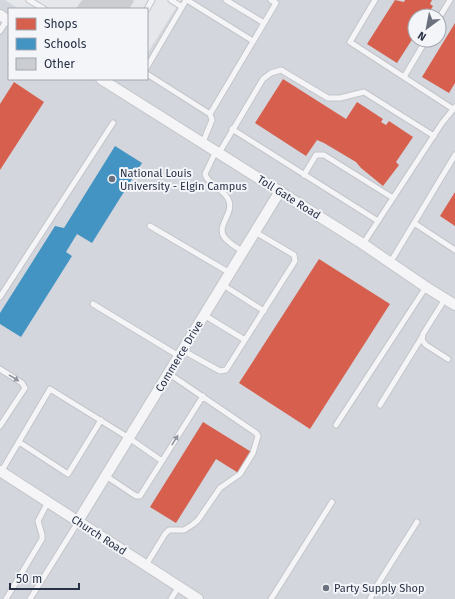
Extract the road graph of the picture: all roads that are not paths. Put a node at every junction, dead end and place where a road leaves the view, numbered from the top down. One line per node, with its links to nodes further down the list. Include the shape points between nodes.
1 (29, 0): 8 (lane)
2 (172, 0): 7 (lane)
3 (186, 0): 7 (lane); 12 (lane)
4 (226, 0): 10 (lane)
5 (271, 0): 10 (lane, via 276,3)
6 (375, 0): 16 (lane, via 350,42)
7 (182, 7): 14 (lane)
8 (42, 8)
9 (5, 19): 11 (lane)
10 (264, 23): 12 (lane)
11 (0, 31)
12 (253, 41): 19 (lane)
13 (421, 48): 16 (lane)
14 (148, 65)
15 (148, 75): 19 (lane)
16 (404, 77): 18 (lane)
17 (104, 80): 23 (street, Toll Gate Road)
18 (454, 108): 22 (lane)
19 (210, 114): 23 (lane, via 212,120)
20 (112, 123): 40 (lane)
21 (232, 130): 22 (lane, via 263,79 271,72 281,70 328,98 364,92); 24 (lane); 26 (lane)
22 (434, 136): 28 (lane)
23 (203, 142): 24 (street, Toll Gate Road)
24 (217, 152): 27 (street, Toll Gate Road); 35 (lane, via 205,174 206,178 229,201 230,210 221,228 226,240)
25 (455, 155): 30 (lane)
26 (304, 175): 28 (lane, via 316,155 324,155); 29 (lane)
27 (280, 191): 32 (street, Commerce Drive); 33 (street, Toll Gate Road)
28 (393, 198): 29 (lane)
29 (378, 221): 33 (lane)
30 (414, 223): 34 (lane); 36 (lane)
31 (150, 226): 37 (lane)
32 (255, 232): 35 (street, Commerce Drive); 44 (lane, via 294,255 295,261)
33 (363, 244): 36 (street, Toll Gate Road)
34 (455, 250)
35 (243, 252): 37 (street, Commerce Drive)
36 (390, 263): 39 (street, Toll Gate Road)
37 (230, 273): 38 (street, Commerce Drive)
38 (223, 285): 44 (lane); 45 (street, Commerce Drive)
39 (426, 287): 41 (street, Toll Gate Road); 55 (lane)
40 (0, 297)
41 (445, 299): 43 (street, Toll Gate Road); 46 (lane)
42 (93, 304): 48 (lane)
43 (455, 305)
44 (264, 310): 47 (lane)
45 (204, 315): 47 (lane); 48 (street, Commerce Drive)
46 (422, 337): 49 (lane, via 426,346); 53 (lane)
47 (245, 340): 48 (lane, via 226,370 220,371)
48 (181, 353): 51 (street, Commerce Drive)
49 (448, 359)
50 (0, 369): 56 (lane, one-way to 56, via 22,382 25,388)
51 (168, 373): 52 (lane); 57 (street, Commerce Drive)
52 (203, 396): 59 (lane, one-way to 52); 66 (lane, via 256,433 258,440 240,474 220,488 192,525 184,530 170,530 165,534)
53 (380, 405)
54 (101, 420): 57 (lane); 58 (lane, via 50,389); 58 (lane, via 68,474)
55 (336, 425)
56 (0, 426)
57 (129, 438): 59 (lane); 61 (street, Commerce Drive)
58 (19, 442): 60 (lane)
59 (162, 461): 61 (lane, via 140,496 136,496)
60 (1, 472): 62 (street, Church Road)
61 (106, 476): 64 (street, Commerce Drive)
62 (48, 502): 64 (street, Church Road); 68 (lane, via 38,521 42,540)
63 (332, 502): 72 (lane)
64 (78, 521): 66 (street, Church Road); 69 (lane)
65 (417, 522): 73 (lane)
66 (146, 565): 67 (street, Church Road)
67 (179, 586): 70 (lane); 71 (street, Church Road)
68 (6, 599)
69 (30, 599)
70 (171, 599)
71 (198, 599)
72 (271, 599)
73 (370, 599)

